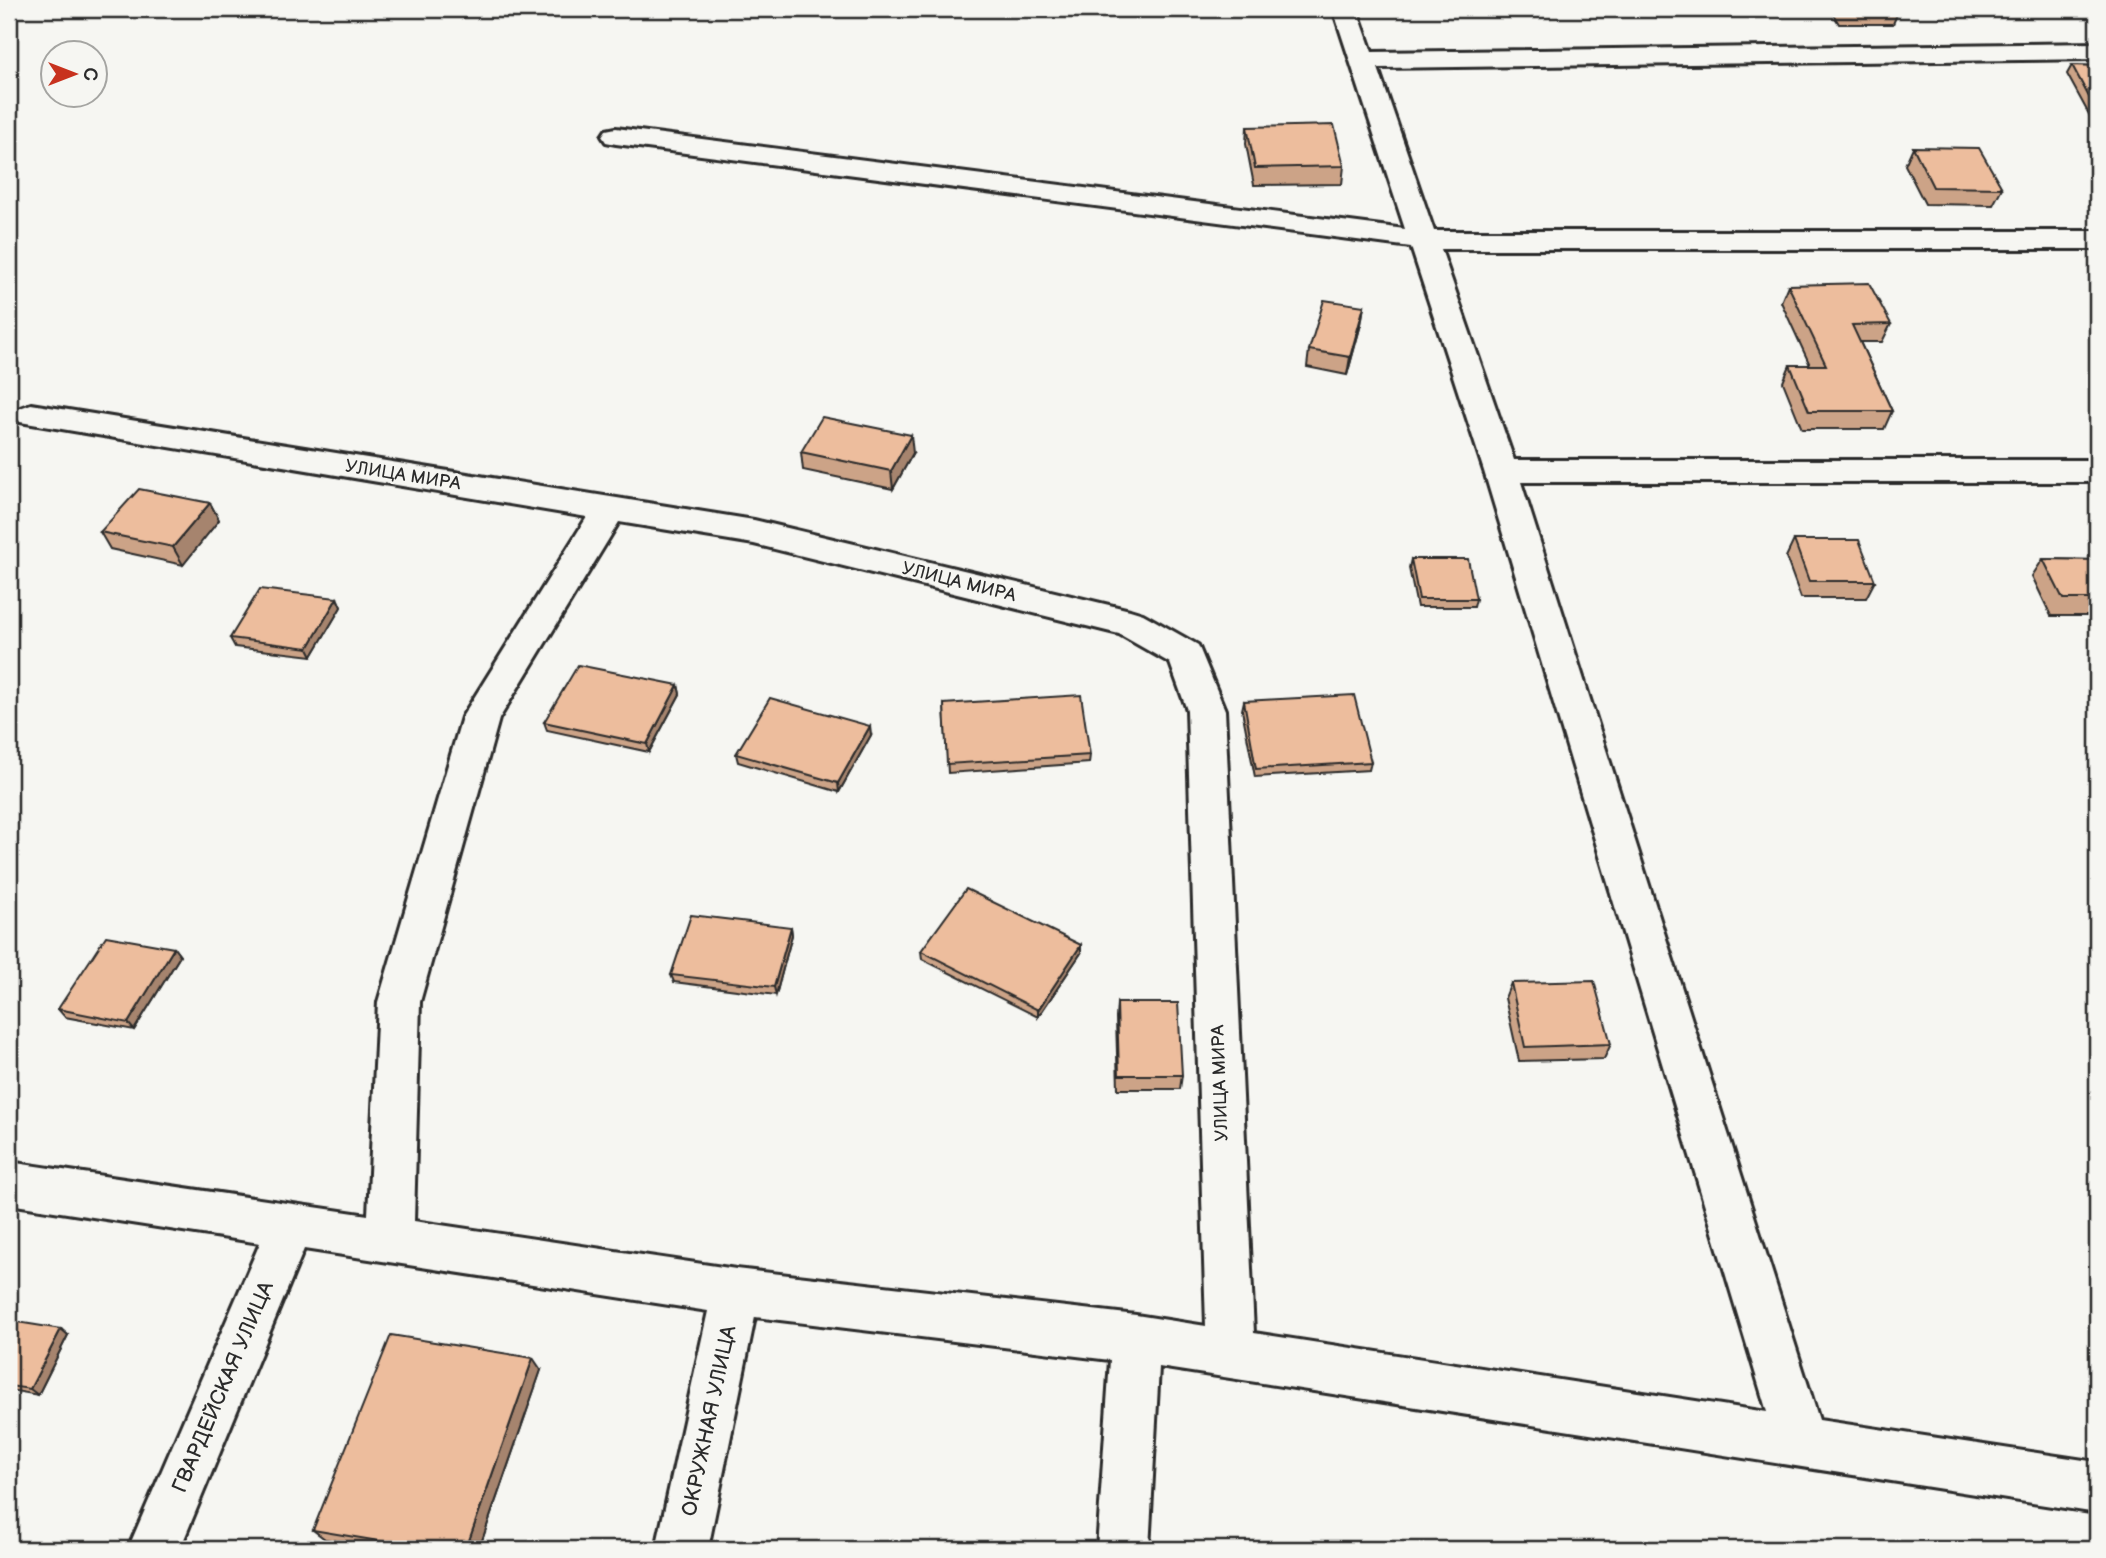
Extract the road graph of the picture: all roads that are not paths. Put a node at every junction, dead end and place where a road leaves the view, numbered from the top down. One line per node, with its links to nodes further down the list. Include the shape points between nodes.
1 (1345, 9): 3 (street)
2 (2097, 51): 3 (street)
3 (1362, 60): 5 (street)
4 (616, 136): 5 (street)
5 (1422, 240): 6 (street); 8 (street)
6 (2097, 240)
7 (32, 415): 10 (street, УЛИЦА МИРА)
8 (1502, 471): 9 (street); 17 (street)
9 (2097, 471)
10 (610, 508): 13 (street, via 481,718 399,1002); 16 (street, УЛИЦА МИРА, via 754,532 1130,623 1185,655 1206,710)
11 (9, 1184): 12 (street)
12 (291, 1225): 13 (street); 19 (street, ГВАРДЕЙСКАЯ УЛИЦА)
13 (390, 1240): 14 (street)
14 (736, 1292): 15 (street); 20 (street, ОКРУЖНАЯ УЛИЦА)
15 (1136, 1339): 16 (street); 21 (street)
16 (1231, 1354): 17 (street)
17 (1801, 1441): 18 (street)
18 (2097, 1489)
19 (154, 1549)
20 (682, 1549)
21 (1123, 1549)

